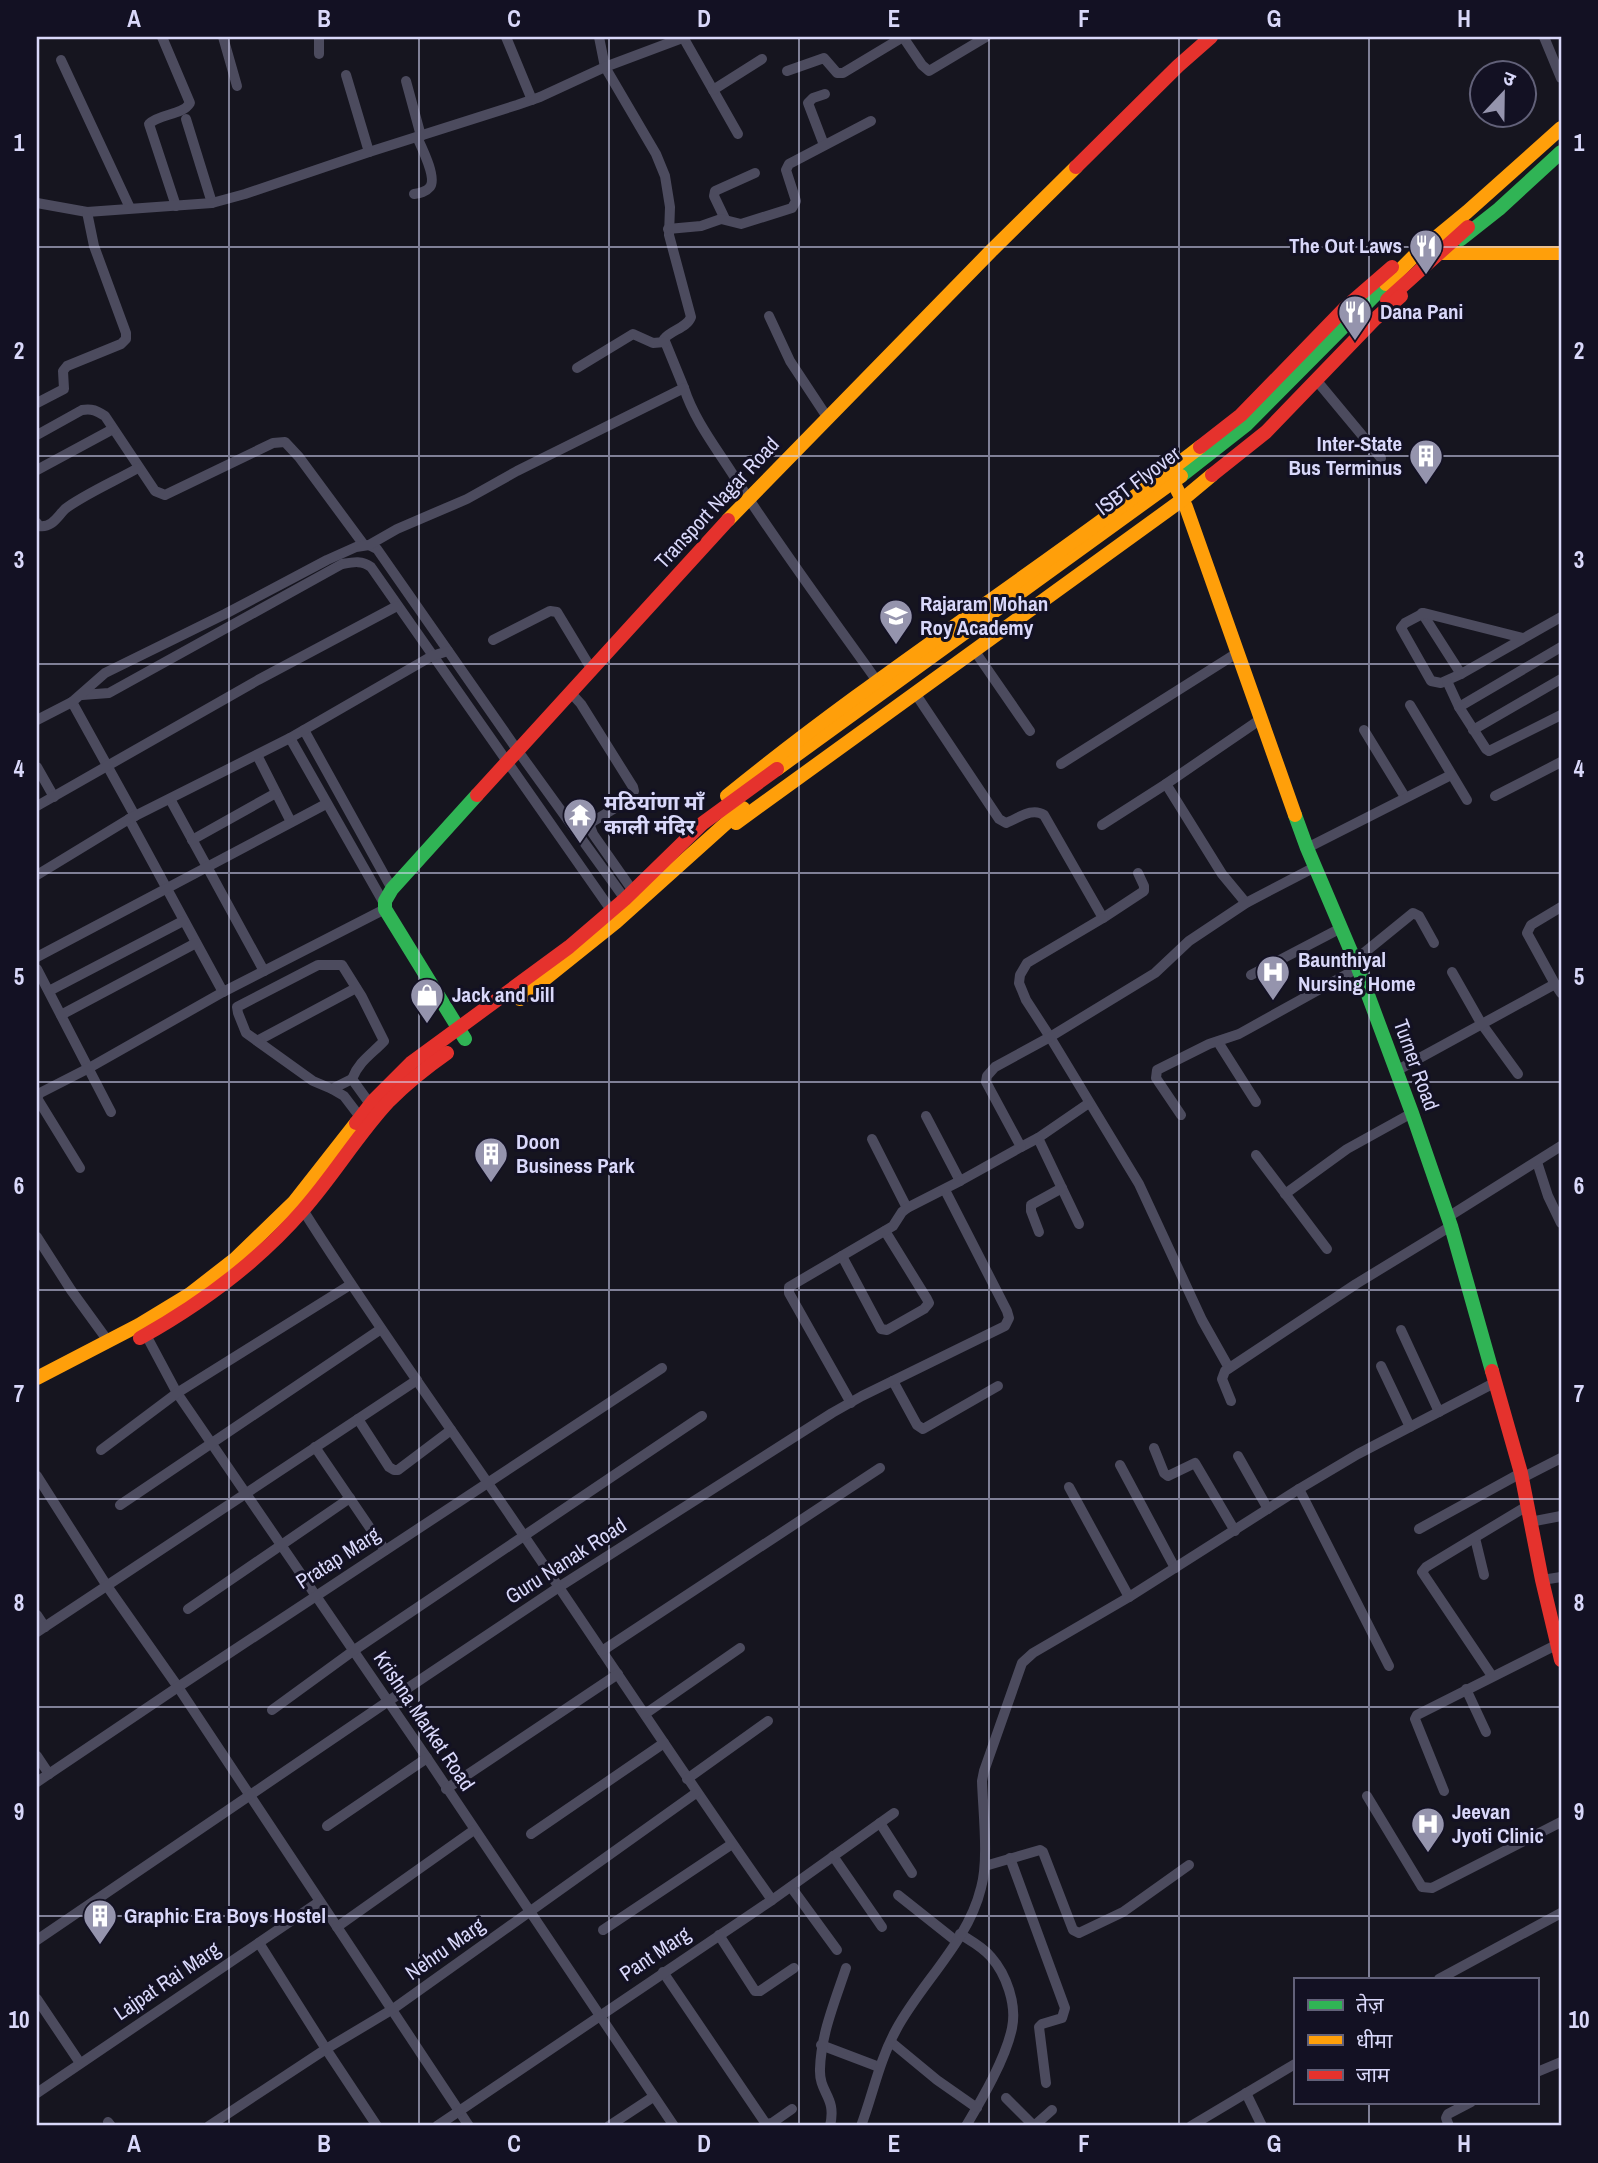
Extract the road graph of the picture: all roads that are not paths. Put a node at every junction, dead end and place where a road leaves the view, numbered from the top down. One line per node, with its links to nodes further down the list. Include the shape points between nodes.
1 (162, 37): 37 (street, via 190,103 149,124)
2 (223, 37): 19 (street)
3 (319, 37): 11 (street)
4 (506, 37): 22 (street)
5 (599, 37): 14 (street)
6 (684, 37): 14 (street); 20 (street)
7 (903, 37): 8 (street, via 929,71); 15 (street, via 843,73 837,73 824,58)
8 (986, 37)
9 (1211, 37): 54 (main road, Transport Nagar Road)
10 (1544, 37): 17 (street)
11 (319, 54)
12 (61, 60): 38 (street)
13 (762, 60): 20 (street)
14 (605, 67): 22 (street); 41 (street, via 660,164 669,196)
15 (787, 71)
16 (346, 75): 31 (street)
17 (1561, 78)
18 (406, 81): 28 (street)
19 (237, 86)
20 (713, 90): 27 (street)
21 (825, 94): 30 (street, via 808,103)
22 (532, 100): 28 (street)
23 (1561, 113): 42 (main road)
24 (186, 119): 35 (street)
25 (871, 121): 30 (street)
26 (1561, 128): 114 (main road, ISBT Flyover, via 1416,254 1246,425)
27 (737, 134)
28 (419, 136): 31 (street); 34 (street, via 433,178 431,187)
29 (1561, 142): 45 (main road, ISBT Flyover)
30 (824, 145): 40 (street, via 787,167 796,201 792,208 741,224)
31 (369, 152): 35 (street)
32 (1561, 152): 43 (main road)
33 (755, 173): 40 (street, via 715,191)
34 (414, 194)
35 (212, 202): 37 (street)
36 (37, 203): 39 (street)
37 (176, 206): 38 (street)
38 (130, 208): 39 (street)
39 (87, 212): 53 (street, via 126,339 67,366 64,389)
40 (725, 219): 41 (street)
41 (668, 229): 49 (street, via 691,317 666,336)
42 (1434, 230): 43 (main road, via 1448,223 1457,229); 45 (main road, via 1430,244); 60 (main road, via 1348,306 1241,415)
43 (1460, 240): 44 (main road); 45 (main road, via 1456,249)
44 (1561, 243)
45 (1444, 253): 46 (main road); 47 (main road, via 1488,261); 51 (main road); 114 (main road, ISBT Flyover, via 1339,346 1255,431)
46 (1561, 253)
47 (1561, 261)
48 (769, 316): 54 (street, via 790,361)
49 (665, 342): 50 (street, via 653,343 633,334); 52 (street)
50 (577, 368)
51 (1317, 380): 57 (street); 62 (main road, via 1266,432)
52 (684, 388): 61 (street, via 701,425); 64 (street)
53 (37, 403)
54 (827, 417): 61 (main road, Transport Nagar Road)
55 (113, 429): 56 (street, via 104,416 89,408); 58 (street); 59 (street)
56 (37, 435)
57 (1381, 458)
58 (138, 468): 63 (street, via 67,508 44,527); 64 (street, via 155,491 166,495 273,443 285,442)
59 (37, 470)
60 (1168, 472): 62 (main road, Turner Road); 81 (main road)
61 (748, 499): 78 (main road, Transport Nagar Road); 81 (street)
62 (1182, 500): 74 (main road); 76 (main road, Turner Road)
63 (37, 523)
64 (367, 545): 65 (street); 69 (street, via 327,560); 75 (street, via 377,549)
65 (362, 562): 66 (street); 70 (street, via 342,564)
66 (397, 606): 77 (street); 101 (street)
67 (1422, 613): 71 (street); 79 (street); 82 (street, via 1401,630 1431,681)
68 (1561, 617): 71 (street)
69 (216, 619): 70 (street); 85 (street, via 104,673)
70 (223, 629): 85 (street, via 109,693)
71 (1523, 638): 79 (street)
72 (493, 640): 78 (street, via 554,611 561,615)
73 (1561, 647): 88 (street)
74 (974, 650): 84 (main road); 95 (street)
75 (448, 651): 77 (street); 97 (street)
76 (1237, 653): 90 (main road, Turner Road); 102 (street)
77 (432, 656): 92 (street); 99 (street)
78 (592, 670): 83 (main road, Transport Nagar Road)
79 (1461, 674): 82 (street)
80 (1561, 679): 94 (street)
81 (877, 681): 117 (main road, via 759,769)
82 (1447, 681): 88 (street)
83 (571, 693): 97 (main road, Transport Nagar Road); 119 (street, via 634,790 630,799)
84 (915, 693): 121 (main road); 135 (street, via 999,819 1006,823 1031,812 1044,815)
85 (81, 695): 86 (street)
86 (72, 702): 91 (street); 101 (street)
87 (1410, 705): 104 (street)
88 (1459, 707): 94 (street)
89 (1561, 715): 94 (street, via 1493,751 1486,749)
90 (1261, 719): 105 (street); 123 (main road, Turner Road)
91 (37, 720)
92 (304, 730): 96 (street); 129 (street)
93 (1364, 730): 109 (street)
94 (1473, 730)
95 (1030, 731)
96 (290, 738): 98 (street); 112 (street)
97 (518, 751): 99 (main road, Transport Nagar Road); 120 (street)
98 (257, 755): 106 (street); 110 (street)
99 (507, 762): 129 (main road, Transport Nagar Road); 134 (street)
100 (1561, 762): 107 (street)
101 (108, 764): 108 (street); 115 (street)
102 (1060, 764)
103 (37, 767): 108 (street)
104 (1451, 775): 109 (street); 111 (street)
105 (1166, 784): 118 (street); 131 (street, via 1222,874)
106 (276, 793): 116 (street); 122 (street)
107 (1495, 796)
108 (54, 797): 113 (street)
109 (1405, 797): 123 (street)
110 (170, 799): 115 (street); 122 (street)
111 (1466, 800)
112 (326, 804): 116 (street); 133 (street)
113 (37, 806)
114 (726, 814): 117 (main road, ISBT Flyover); 121 (main road, ISBT Flyover)
115 (132, 818): 127 (street); 128 (street)
116 (291, 822): 124 (street)
117 (703, 823): 130 (main road)
118 (1102, 825)
119 (590, 826): 120 (street); 130 (street)
120 (577, 833): 130 (street)
121 (711, 838): 152 (main road, via 575,958)
122 (192, 840): 124 (street)
123 (1307, 848): 125 (main road, Turner Road)
124 (207, 867): 128 (street); 143 (street)
125 (1315, 867): 131 (street); 137 (main road, Turner Road)
126 (1138, 873): 135 (street, via 1144,891)
127 (37, 875)
128 (168, 888): 136 (street); 140 (street)
129 (392, 890): 133 (main road, Transport Nagar Road)
130 (629, 895): 134 (main road)
131 (1246, 903): 153 (street, via 1189,941 1160,969)
132 (1561, 906): 148 (street, via 1531,925 1527,933)
133 (385, 907): 143 (street); 152 (main road)
134 (611, 910): 152 (main road)
135 (1103, 918): 153 (street, via 1027,963 1020,975 1026,1000)
136 (183, 921): 138 (street); 147 (street)
137 (1341, 928): 141 (main road, Turner Road); 145 (street)
138 (196, 943): 149 (street); 150 (street)
139 (1434, 943): 141 (street, via 1413,913)
140 (37, 957)
141 (1356, 965): 155 (street, via 1269,1019); 157 (main road, Turner Road)
142 (37, 970): 147 (street)
143 (264, 971): 149 (street)
144 (1452, 972): 151 (street)
145 (1251, 975)
146 (356, 988): 154 (street); 154 (street, via 342,965 318,965 267,990 237,1007 246,1033); 159 (street, via 384,1041 362,1060)
147 (48, 991): 150 (street)
148 (1560, 991): 151 (street)
149 (223, 992): 156 (street)
150 (61, 1015): 156 (street)
151 (1481, 1023): 157 (street); 158 (street)
152 (462, 1034): 163 (main road, via 411,1063); 181 (main road, via 383,1108)
153 (1050, 1037): 162 (street); 172 (street, via 987,1076)
154 (257, 1041): 160 (street, via 313,1081)
155 (1218, 1041): 161 (street); 166 (street, via 1156,1072)
156 (89, 1068): 164 (street); 175 (street, via 45,1089 37,1098)
157 (1396, 1070): 165 (main road, Turner Road)
158 (1518, 1074)
159 (352, 1079): 160 (street); 163 (street)
160 (332, 1088): 168 (street)
161 (1256, 1102)
162 (1089, 1103): 169 (street); 197 (street, via 1139,1184)
163 (370, 1104): 168 (main road)
164 (111, 1112)
165 (1412, 1113): 179 (street, via 1347,1149); 182 (main road, Turner Road)
166 (1181, 1115)
167 (926, 1116): 176 (street)
168 (360, 1117): 194 (main road, via 294,1202 235,1259 190,1294)
169 (1038, 1138): 172 (street); 177 (street)
170 (872, 1139): 180 (street)
171 (1561, 1146): 174 (street)
172 (1021, 1147): 176 (street)
173 (1256, 1155): 179 (street)
174 (1537, 1161): 182 (street); 183 (street)
175 (80, 1168)
176 (960, 1181): 178 (street)
177 (1062, 1188): 184 (street); 186 (street, via 1031,1205)
178 (944, 1190): 180 (street); 200 (street, Guru Nanak Road, via 1007,1311 1008,1322)
179 (1285, 1194): 188 (street)
180 (907, 1208): 185 (street)
181 (303, 1210): 190 (street); 193 (main road, via 244,1269 198,1305)
182 (1450, 1221): 197 (street); 201 (main road, Turner Road)
183 (1561, 1223)
184 (1079, 1224)
185 (885, 1231): 189 (street); 189 (street, via 928,1299 925,1309 881,1329)
186 (1039, 1232)
187 (37, 1237): 194 (street)
188 (1327, 1249)
189 (842, 1256): 206 (street, via 788,1290)
190 (351, 1285): 191 (street); 204 (street)
191 (381, 1329): 199 (street); 212 (street)
192 (1401, 1330): 207 (street)
193 (146, 1335): 203 (main road); 204 (street, Krishna Market Road)
194 (108, 1341): 198 (main road)
195 (1381, 1366): 210 (street)
196 (662, 1368): 222 (street, Pratap Marg)
197 (1228, 1368): 205 (street, via 1222,1379)
198 (37, 1378)
199 (417, 1380): 209 (street); 211 (street)
200 (893, 1381): 202 (street, via 923,1429); 206 (street, Guru Nanak Road)
201 (1496, 1382): 207 (street); 220 (main road, Turner Road)
202 (998, 1386)
203 (37, 1390)
204 (177, 1393): 212 (street, Krishna Market Road); 215 (street)
205 (1231, 1401)
206 (851, 1403): 243 (street, Guru Nanak Road)
207 (1439, 1412): 210 (street)
208 (702, 1416): 234 (street)
209 (358, 1419): 211 (street, via 394,1470); 213 (street)
210 (1410, 1427): 224 (street)
211 (451, 1430): 222 (street)
212 (212, 1444): 225 (street, Krishna Market Road); 227 (street)
213 (315, 1447): 225 (street); 226 (street)
214 (1154, 1448): 233 (street, via 1168,1476 1196,1464)
215 (101, 1450)
216 (1238, 1457): 229 (street)
217 (1561, 1458): 220 (street)
218 (1120, 1465): 238 (street)
219 (880, 1468): 252 (street)
220 (1521, 1475): 228 (main road, Turner Road); 232 (street)
221 (37, 1476): 242 (street)
222 (488, 1483): 234 (street); 237 (street, Pratap Marg)
223 (1069, 1488): 245 (street)
224 (1299, 1489): 229 (street); 254 (street)
225 (246, 1493): 236 (street, Krishna Market Road); 242 (street)
226 (349, 1498): 236 (street); 237 (street)
227 (120, 1504)
228 (1527, 1506): 231 (main road, Turner Road); 235 (street)
229 (1268, 1510): 233 (street)
230 (1561, 1516): 231 (street)
231 (1530, 1522): 241 (main road, Turner Road)
232 (1419, 1529)
233 (1235, 1531): 238 (street)
234 (524, 1535): 243 (street); 251 (street)
235 (1475, 1538): 239 (street); 256 (street, via 1424,1568 1422,1574)
236 (281, 1546): 244 (street, Krishna Market Road); 246 (street)
237 (385, 1550): 244 (street, Pratap Marg)
238 (1175, 1568): 245 (street)
239 (1484, 1575)
240 (1561, 1577): 241 (street)
241 (1542, 1580): 249 (main road, Turner Road)
242 (107, 1586): 248 (street); 257 (street)
243 (559, 1587): 252 (street); 259 (street, Guru Nanak Road)
244 (315, 1596): 251 (street, Krishna Market Road); 257 (street, Pratap Marg)
245 (1129, 1597): 285 (street, via 1032,1653 1019,1668 982,1781)
246 (188, 1609)
247 (37, 1615): 248 (street)
248 (41, 1630)
249 (1558, 1644): 253 (main road, Turner Road); 256 (street)
250 (740, 1648): 261 (street)
251 (353, 1651): 259 (street, Krishna Market Road); 260 (street)
252 (602, 1651): 255 (street)
253 (1561, 1660)
254 (1389, 1666)
255 (618, 1674): 261 (street); 270 (street)
256 (1492, 1676): 258 (street)
257 (178, 1687): 267 (street, Pratap Marg); 274 (street)
258 (1466, 1689): 263 (street); 271 (street, via 1415,1719)
259 (387, 1702): 266 (street, Krishna Market Road); 274 (street, Guru Nanak Road)
260 (272, 1710)
261 (645, 1714): 264 (street)
262 (768, 1721): 268 (street)
263 (1486, 1732)
264 (664, 1743): 268 (street); 280 (street)
265 (37, 1756): 267 (street)
266 (427, 1758): 270 (street, Krishna Market Road); 278 (street)
267 (48, 1774): 269 (street, Pratap Marg)
268 (687, 1779): 272 (street)
269 (37, 1783)
270 (446, 1788): 279 (street, Krishna Market Road)
271 (1444, 1791)
272 (696, 1793): 281 (street); 291 (street, Nehru Marg)
273 (1367, 1796): 276 (street, via 1422,1887 1427,1888)
274 (249, 1797): 290 (street); 298 (street, Guru Nanak Road)
275 (894, 1813): 277 (street, Pant Marg)
276 (1561, 1822)
277 (880, 1823): 282 (street, Pant Marg); 286 (street)
278 (327, 1826)
279 (474, 1830): 291 (street, Krishna Market Road); 293 (street)
280 (531, 1834)
281 (732, 1844): 289 (street); 295 (street)
282 (834, 1856): 287 (street, Pant Marg); 294 (street)
283 (1010, 1857): 284 (street, via 1043,1852 1076,1933 1123,1912); 285 (street); 316 (street, via 1065,2008 1062,2018 1039,2027)
284 (1189, 1865)
285 (985, 1866): 297 (street, via 979,1896)
286 (912, 1873)
287 (790, 1886): 289 (street, Pant Marg); 300 (street)
288 (898, 1895): 297 (street)
289 (772, 1900): 296 (street, Pant Marg)
290 (320, 1902): 293 (street); 299 (street, Lajpat Rai Marg)
291 (530, 1912): 306 (street, Nehru Marg); 307 (street, Krishna Market Road)
292 (1561, 1913): 304 (street)
293 (337, 1927): 306 (street)
294 (882, 1927)
295 (603, 1930)
296 (719, 1935): 301 (street, via 755,1991); 303 (street, Pant Marg)
297 (958, 1937): 308 (street); 322 (street, via 993,1959 1006,1982 1013,2011 1008,2043)
298 (37, 1940)
299 (259, 1943): 310 (street); 312 (street, Lajpat Rai Marg)
300 (837, 1950)
301 (794, 1968)
302 (846, 1968): 309 (street)
303 (663, 1972): 307 (street, Pant Marg); 326 (street)
304 (1440, 1978)
305 (37, 1999): 312 (street)
306 (393, 2009): 310 (street, Nehru Marg); 325 (street)
307 (599, 2015): 319 (street, Krishna Market Road); 325 (street, Pant Marg)
308 (891, 2042): 314 (street); 322 (street)
309 (821, 2045): 314 (street); 333 (street, via 820,2077 832,2106)
310 (326, 2049): 327 (street, Nehru Marg); 328 (street)
311 (1561, 2062): 315 (street)
312 (80, 2063): 317 (street, Lajpat Rai Marg)
313 (1294, 2065): 318 (street)
314 (879, 2067): 334 (street)
315 (1538, 2072)
316 (1046, 2083)
317 (37, 2093)
318 (1247, 2093): 336 (street); 337 (street)
319 (653, 2097): 331 (street); 332 (street, Krishna Market Road)
320 (1006, 2098): 324 (street, via 1034,2126)
321 (1467, 2104): 338 (street, via 1448,2114)
322 (977, 2108): 335 (street)
323 (792, 2109): 326 (street)
324 (1052, 2110)
325 (459, 2111): 329 (street, Pant Marg); 330 (street)
326 (765, 2125)
327 (209, 2126)
328 (377, 2126)
329 (437, 2126)
330 (469, 2126)
331 (609, 2126)
332 (674, 2126)
333 (830, 2126)
334 (861, 2126)
335 (966, 2126)
336 (1191, 2126)
337 (1262, 2126)
338 (1449, 2126)

